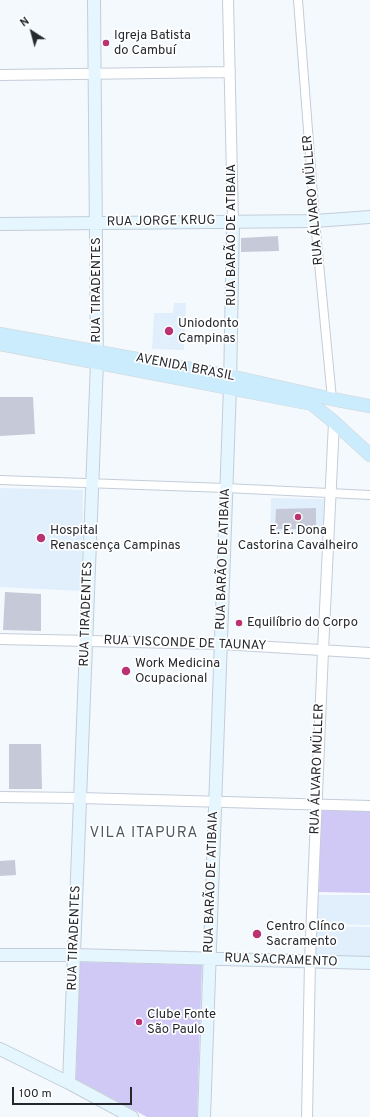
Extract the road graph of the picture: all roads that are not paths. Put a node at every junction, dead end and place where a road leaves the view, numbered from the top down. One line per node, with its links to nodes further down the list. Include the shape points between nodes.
1 (94, 0): 5 (main road, RUA TIRADENTES)
2 (228, 0): 4 (street, RUA BARÃO DE ATIBAIA)
3 (298, 0): 9 (street, RUA ÁLVARO MÜLLER)
4 (230, 72): 5 (street); 8 (street, RUA BARÃO DE ATIBAIA)
5 (95, 74): 6 (street); 10 (main road, RUA TIRADENTES)
6 (0, 75)
7 (370, 217): 9 (main road, RUA JORGE KRUG)
8 (233, 221): 9 (main road, RUA JORGE KRUG); 10 (main road, RUA JORGE KRUG); 15 (main road, RUA BARÃO DE ATIBAIA)
9 (315, 221): 16 (street, RUA ÁLVARO MÜLLER)
10 (96, 223): 11 (main road, RUA JORGE KRUG); 14 (main road, RUA TIRADENTES)
11 (0, 224)
12 (0, 334): 14 (main road, AVENIDA BRASIL)
13 (0, 344): 14 (main road, AVENIDA BRASIL)
14 (97, 357): 15 (main road, AVENIDA BRASIL); 23 (main road, RUA TIRADENTES)
15 (230, 381): 16 (main road, AVENIDA BRASIL); 17 (main road, AVENIDA BRASIL); 24 (main road, RUA BARÃO DE ATIBAIA)
16 (332, 399): 18 (main road, AVENIDA BRASIL)
17 (312, 404): 19 (main road, AVENIDA BRASIL); 20 (main road, via 333,412)
18 (370, 406)
19 (334, 422): 21 (main road, AVENIDA BRASIL); 25 (street, RUA ÁLVARO MÜLLER)
20 (370, 446)
21 (370, 456)
22 (0, 480): 23 (street)
23 (93, 483): 24 (street); 28 (main road, RUA TIRADENTES)
24 (226, 488): 25 (street); 29 (main road, RUA BARÃO DE ATIBAIA)
25 (331, 493): 26 (street); 30 (street, RUA ÁLVARO MÜLLER)
26 (370, 495)
27 (0, 639): 28 (street, RUA VISCONDE DE TAUNAY)
28 (86, 640): 29 (street, RUA VISCONDE DE TAUNAY); 33 (main road, RUA TIRADENTES)
29 (222, 644): 30 (street, RUA VISCONDE DE TAUNAY); 34 (main road, RUA BARÃO DE ATIBAIA)
30 (323, 651): 31 (street, RUA VISCONDE DE TAUNAY); 35 (street, RUA ÁLVARO MÜLLER)
31 (370, 654)
32 (0, 797): 33 (street)
33 (80, 798): 34 (street); 38 (main road, RUA TIRADENTES)
34 (215, 802): 35 (street); 39 (main road, RUA BARÃO DE ATIBAIA)
35 (317, 805): 36 (street); 40 (street, RUA ÁLVARO MÜLLER)
36 (370, 806)
37 (0, 955): 38 (main road, RUA SACRAMENTO)
38 (74, 955): 39 (main road, RUA SACRAMENTO); 43 (main road, RUA TIRADENTES)
39 (209, 959): 40 (main road, RUA SACRAMENTO); 47 (main road, RUA BARÃO DE ATIBAIA)
40 (310, 962): 41 (main road, RUA SACRAMENTO); 48 (street, RUA ÁLVARO MÜLLER)
41 (370, 963)
42 (0, 1050): 43 (main road)
43 (69, 1083): 44 (main road)
44 (112, 1106): 45 (street); 46 (main road)
45 (119, 1117)
46 (132, 1117)
47 (204, 1117)
48 (307, 1117)

